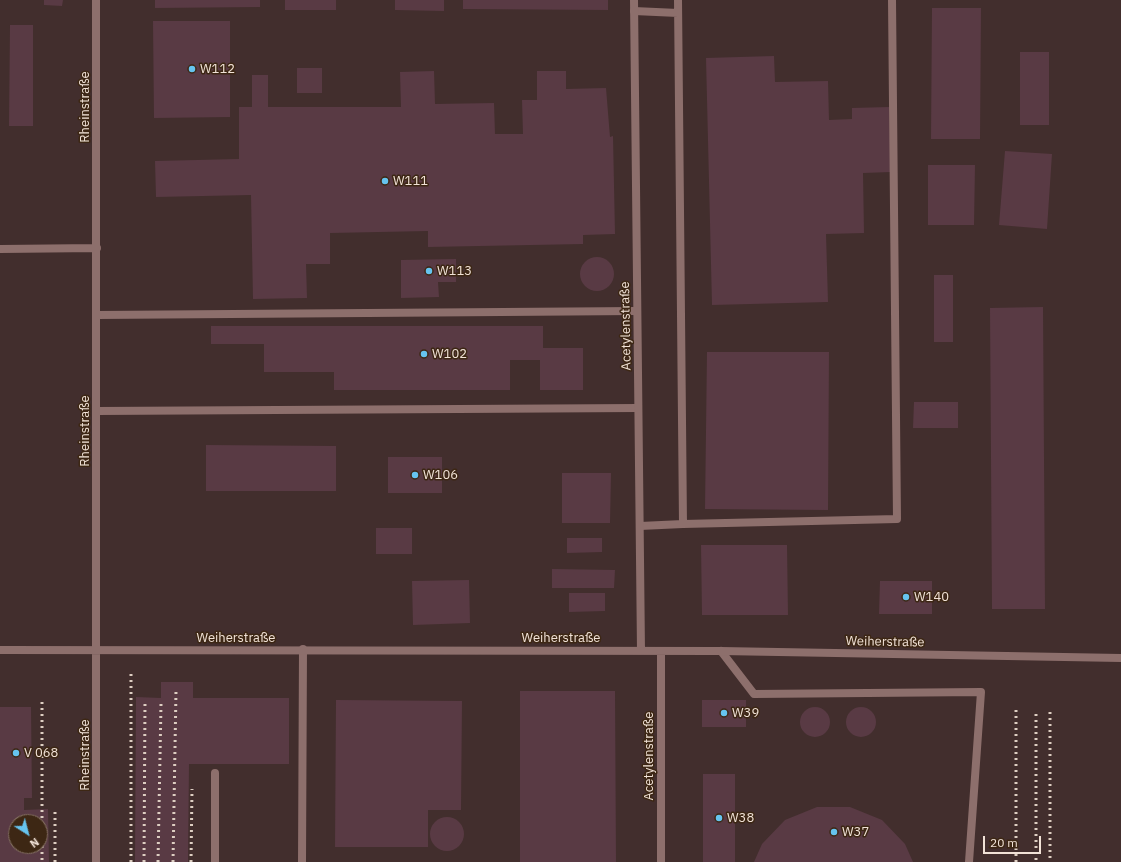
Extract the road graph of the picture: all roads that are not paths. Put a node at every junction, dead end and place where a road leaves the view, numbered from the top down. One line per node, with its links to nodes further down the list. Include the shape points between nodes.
1 (96, 0): 7 (street, Rheinstraße)
2 (634, 0): 5 (street, Acetylenstraße)
3 (678, 0): 6 (street)
4 (892, 0): 13 (street, via 897,519)
5 (634, 11): 6 (street); 9 (street, Acetylenstraße)
6 (678, 14): 13 (street)
7 (97, 248): 8 (street); 10 (street, Rheinstraße)
8 (0, 249)
9 (638, 311): 10 (street); 11 (street, Acetylenstraße)
10 (97, 315): 12 (street, Rheinstraße)
11 (638, 408): 12 (street); 14 (street, Acetylenstraße)
12 (97, 411): 17 (street, Rheinstraße)
13 (683, 524): 14 (street)
14 (640, 526): 18 (street, Acetylenstraße)
15 (304, 649): 17 (street, Weiherstraße); 18 (street, Weiherstraße); 25 (street)
16 (0, 650): 17 (street, Weiherstraße)
17 (97, 650): 23 (street, Rheinstraße)
18 (641, 651): 19 (street, Weiherstraße)
19 (661, 651): 20 (street, Weiherstraße); 26 (street, Acetylenstraße)
20 (721, 651): 21 (street, Weiherstraße); 27 (street, via 754,694 981,692)
21 (1121, 658)
22 (215, 773): 24 (street)
23 (96, 862)
24 (215, 862)
25 (302, 862)
26 (661, 862)
27 (968, 862)

